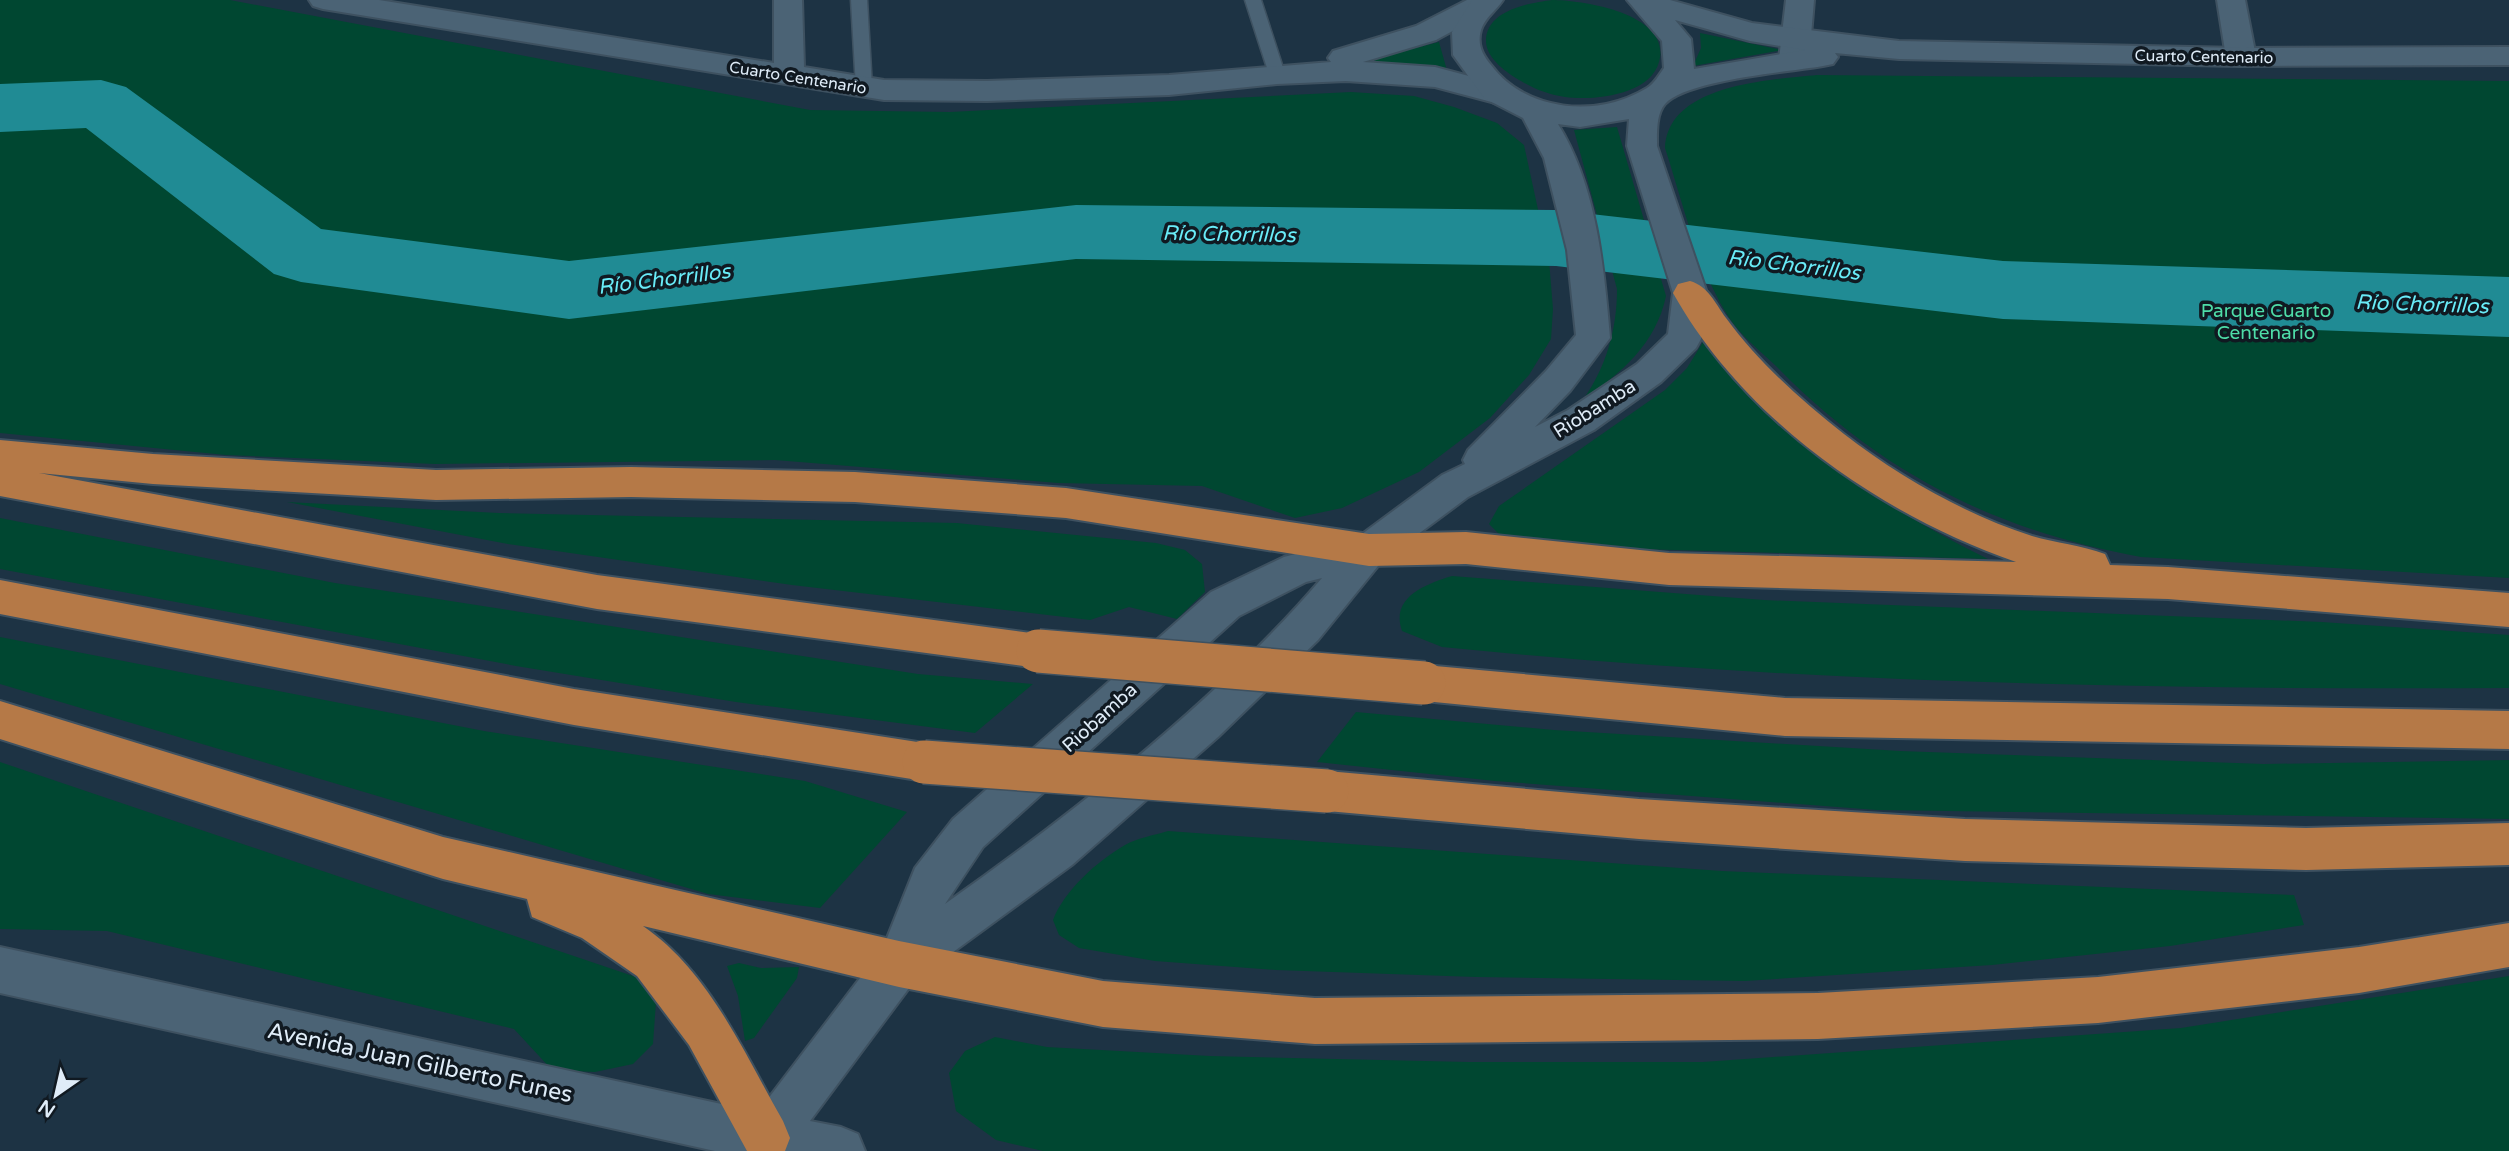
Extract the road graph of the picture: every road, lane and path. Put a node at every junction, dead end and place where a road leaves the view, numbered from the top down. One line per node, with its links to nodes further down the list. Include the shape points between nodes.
1 (323, 0): 13 (main road, Cuarto Centenario)
2 (788, 0): 13 (main road)
3 (859, 0): 14 (lane)
4 (1253, 0): 12 (lane)
5 (1800, 0): 9 (main road)
6 (2231, 0): 11 (main road)
7 (1488, 1): 12 (main road, Cuarto Centenario, via 1426,33); 16 (main road, via 1472,17 1465,34 1466,52 1475,70)
8 (1639, 1): 9 (main road, Cuarto Centenario); 15 (main road, via 1669,27 1679,47 1679,68)
9 (1795, 50): 11 (main road, Cuarto Centenario); 15 (main road, Cuarto Centenario)
10 (2509, 56): 11 (main road, Cuarto Centenario)
11 (2241, 57)
12 (1277, 74): 14 (main road, Cuarto Centenario, via 1169,85 987,91); 16 (main road, Cuarto Centenario, via 1396,72)
13 (789, 76): 14 (main road, Cuarto Centenario)
14 (864, 88)
15 (1660, 94): 17 (main road, Cuarto Centenario, via 1627,112 1597,118); 18 (main road, via 1642,125 1643,145)
16 (1503, 95): 17 (main road, Cuarto Centenario)
17 (1534, 110): 21 (main road, Riobamba, via 1559,151 1588,270 1593,338 1558,381)
18 (1690, 293): 21 (main road, Riobamba, via 1684,339 1649,373 1581,420); 23 (highway, via 1724,344 1764,386 1824,438 1898,489 2021,548)
19 (0, 455): 22 (highway, via 436,485 631,482 855,487 1066,503)
20 (0, 481): 27 (highway, bridge, via 597,592 1038,651 1785,718)
21 (1455, 486): 22 (main road, Riobamba)
22 (1369, 550): 23 (highway, via 1466,548 1669,569); 31 (main road, Riobamba, via 1304,628 1203,724 1057,850); 31 (main road, Riobamba, via 1298,568 1225,604 968,833 931,883)
23 (2168, 583): 25 (highway)
24 (0, 597): 28 (highway, bridge, via 574,707 924,762 1639,819 1965,839 2306,849)
25 (2509, 610)
26 (0, 720): 29 (highway)
27 (2509, 730)
28 (2509, 844)
29 (443, 858): 31 (highway); 33 (highway, via 598,922 653,960 705,1029)
30 (2509, 945): 31 (highway, via 2359,970 2098,1000 1777,1017 1315,1021 1104,1004)
31 (898, 964): 33 (main road, Riobamba)
32 (0, 970): 33 (main road, Avenida Juan Gilberto Funes)
33 (762, 1144): 34 (main road, Avenida Juan Gilberto Funes)
34 (841, 1151)

